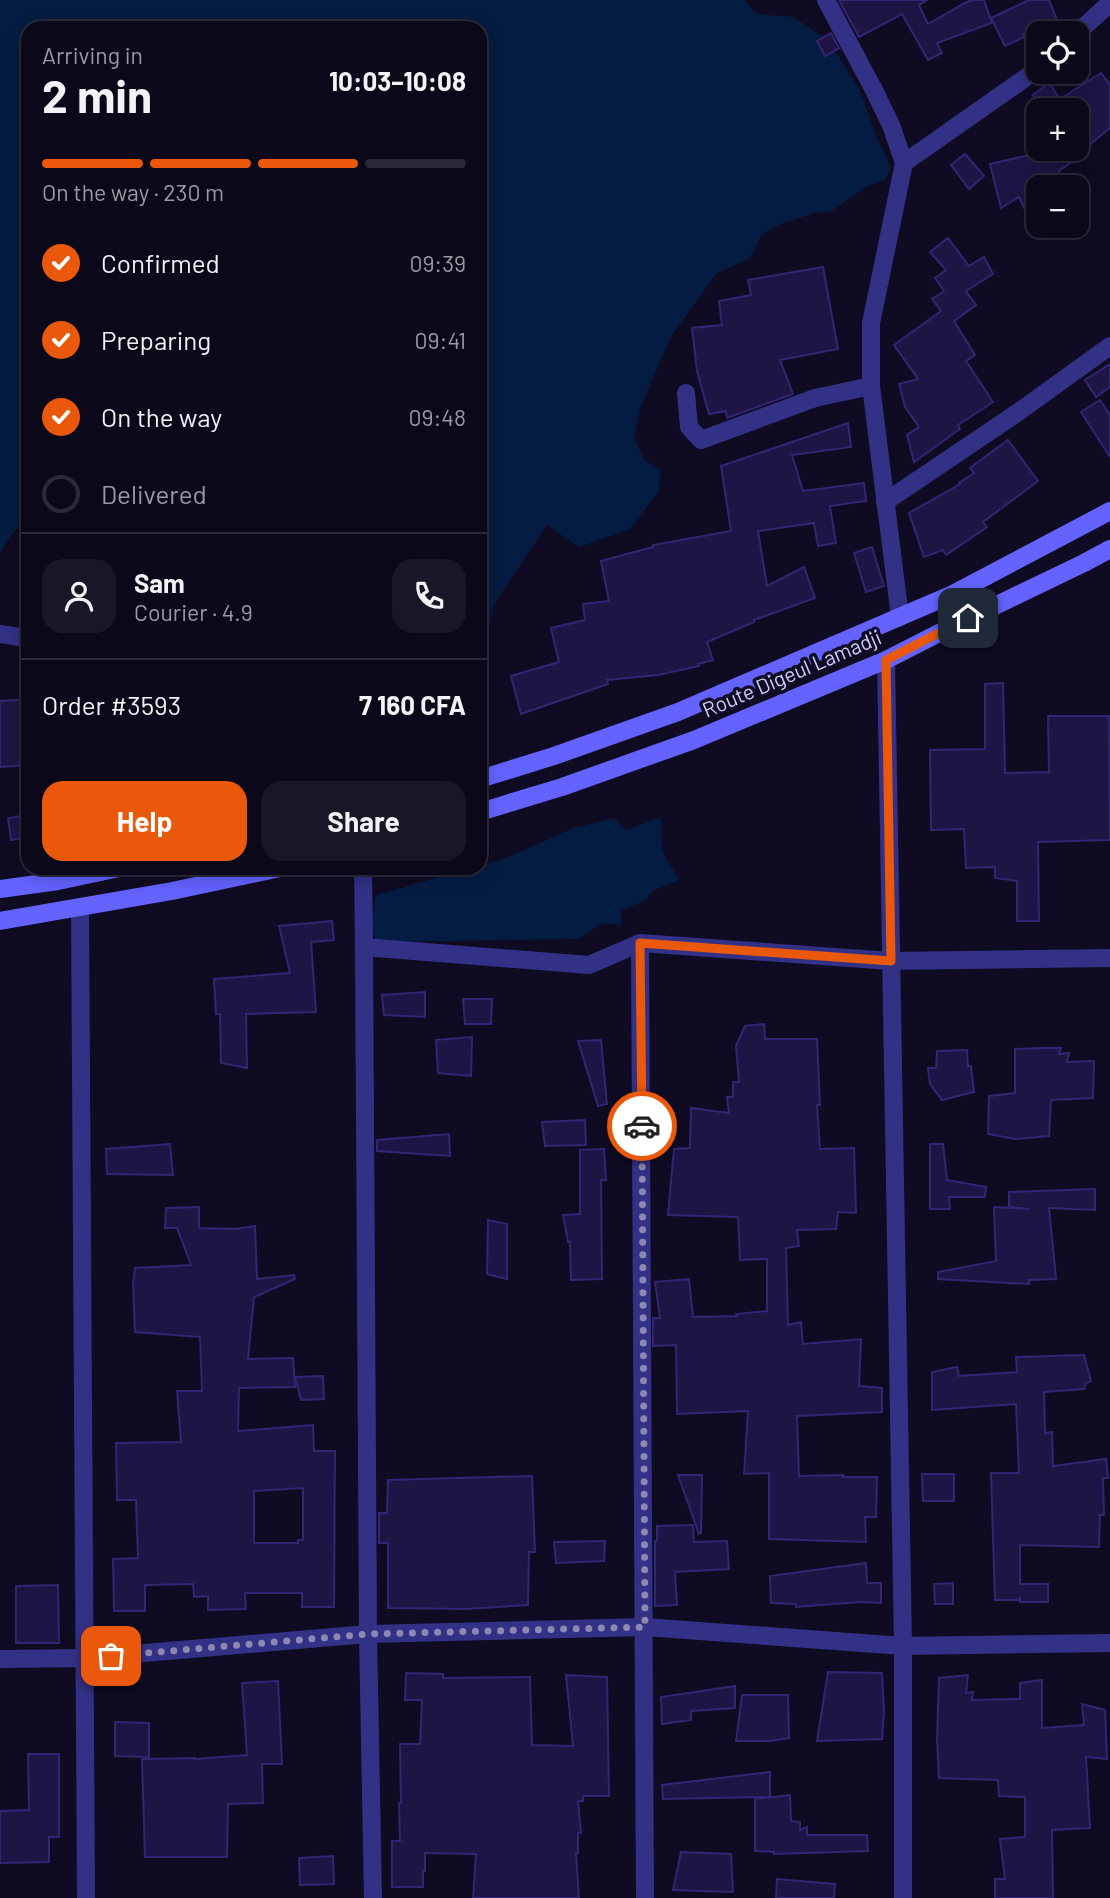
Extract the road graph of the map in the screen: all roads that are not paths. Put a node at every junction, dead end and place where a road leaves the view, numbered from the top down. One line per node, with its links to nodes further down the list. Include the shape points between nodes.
1 (826, 0): 5 (street, via 891,125)
2 (1107, 3): 3 (street)
3 (1089, 21)
4 (1026, 77): 5 (street)
5 (904, 163): 7 (street, via 871,323)
6 (1110, 346): 9 (street)
7 (871, 386): 8 (street, via 815,398 701,440 689,427); 9 (street)
8 (686, 393)
9 (885, 502): 12 (street)
10 (1110, 511): 12 (main road)
11 (1110, 549): 15 (main road, Route Digeul Lamadji)
12 (900, 617): 16 (main road, via 678,712)
13 (0, 634): 14 (street)
14 (21, 637)
15 (886, 660): 17 (main road, Route Digeul Lamadji, via 694,740); 27 (street)
16 (487, 777)
17 (487, 810)
18 (86, 875): 21 (main road)
19 (247, 875): 22 (main road)
20 (363, 875): 25 (street)
21 (0, 888)
22 (80, 907): 23 (main road); 32 (street)
23 (0, 921)
24 (640, 943): 25 (street, via 589,965); 27 (street); 28 (street)
25 (364, 947): 29 (street)
26 (1110, 958): 27 (street)
27 (891, 961): 31 (street)
28 (645, 1627): 29 (street); 31 (street); 36 (street)
29 (369, 1634): 32 (street); 35 (street)
30 (1110, 1643): 31 (street)
31 (904, 1646): 37 (street)
32 (85, 1658): 33 (street); 34 (street)
33 (0, 1659)
34 (86, 1898)
35 (373, 1898)
36 (645, 1898)
37 (903, 1898)

